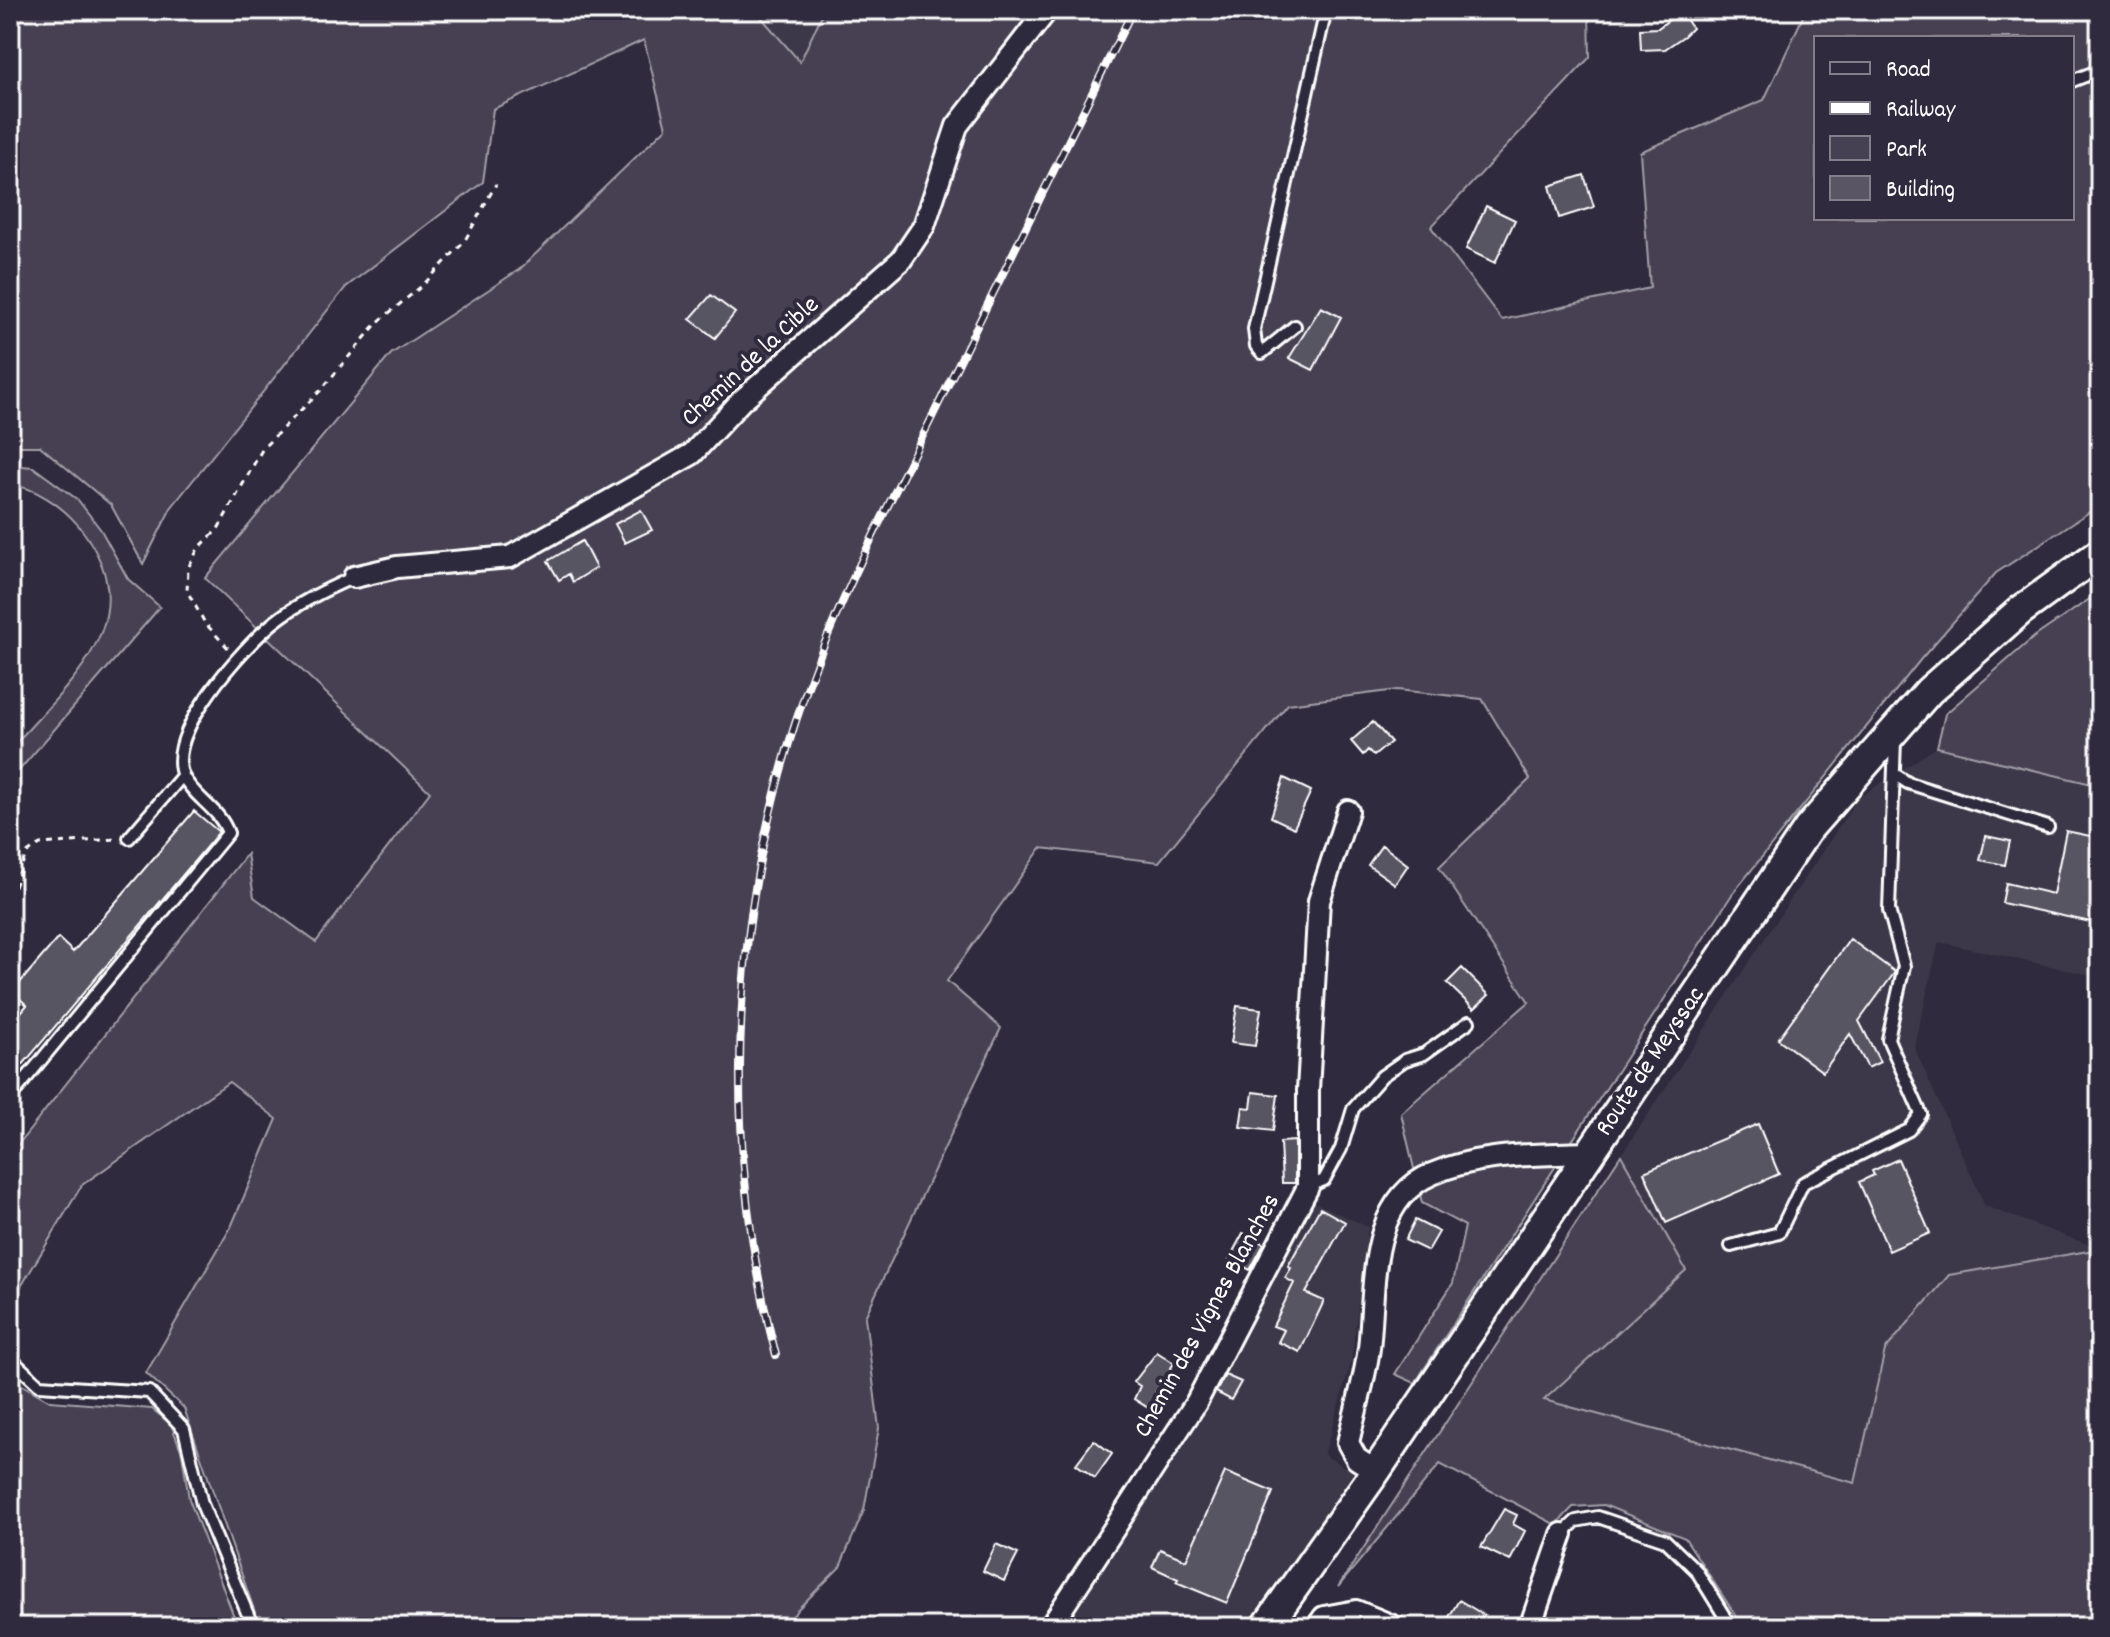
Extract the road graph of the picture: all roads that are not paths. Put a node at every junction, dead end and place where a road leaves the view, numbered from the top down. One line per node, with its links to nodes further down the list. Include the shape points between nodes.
1 (1047, 10): 7 (street, Chemin de la Cible, via 957,126 924,226 901,260 741,401 692,454 510,557 397,567)
2 (1326, 10): 5 (lane, via 1254,329 1256,346 1262,353)
3 (2100, 70): 4 (lane)
4 (2074, 80)
5 (1295, 326)
6 (2100, 553): 8 (main road, Route de Meyssac, via 1981,645)
7 (354, 577): 9 (lane, via 313,595 272,624 209,691 180,748)
8 (1895, 729): 10 (lane); 16 (main road, Route de Meyssac, via 1808,829)
9 (183, 775): 13 (lane); 15 (lane, via 224,819 228,833)
10 (1896, 775): 12 (lane); 18 (lane, via 1889,910 1904,966 1888,1039 1921,1114 1909,1130 1803,1183 1779,1233)
11 (1348, 811): 17 (street, Chemin des Vignes Blanches, via 1319,901)
12 (2048, 827)
13 (129, 838)
14 (1469, 1022): 17 (lane, via 1382,1076 1353,1109 1341,1149 1324,1180)
15 (10, 1098)
16 (1588, 1153): 20 (main road, Route de Meyssac); 20 (street, via 1472,1161 1429,1175 1398,1200 1377,1246 1369,1349 1348,1443 1357,1459)
17 (1308, 1187): 23 (street, Chemin des Vignes Blanches, via 1196,1403)
18 (1731, 1246)
19 (10, 1358): 22 (lane, via 39,1385 149,1392 184,1429 202,1504)
20 (1376, 1471): 24 (main road, Route de Meyssac)
21 (1562, 1534): 27 (street); 28 (lane, via 1576,1521 1598,1517 1665,1540 1696,1570)
22 (253, 1627)
23 (1050, 1627)
24 (1266, 1627)
25 (1317, 1627): 26 (street, via 1324,1617 1356,1611)
26 (1395, 1627)
27 (1530, 1627)
28 (1731, 1627)

